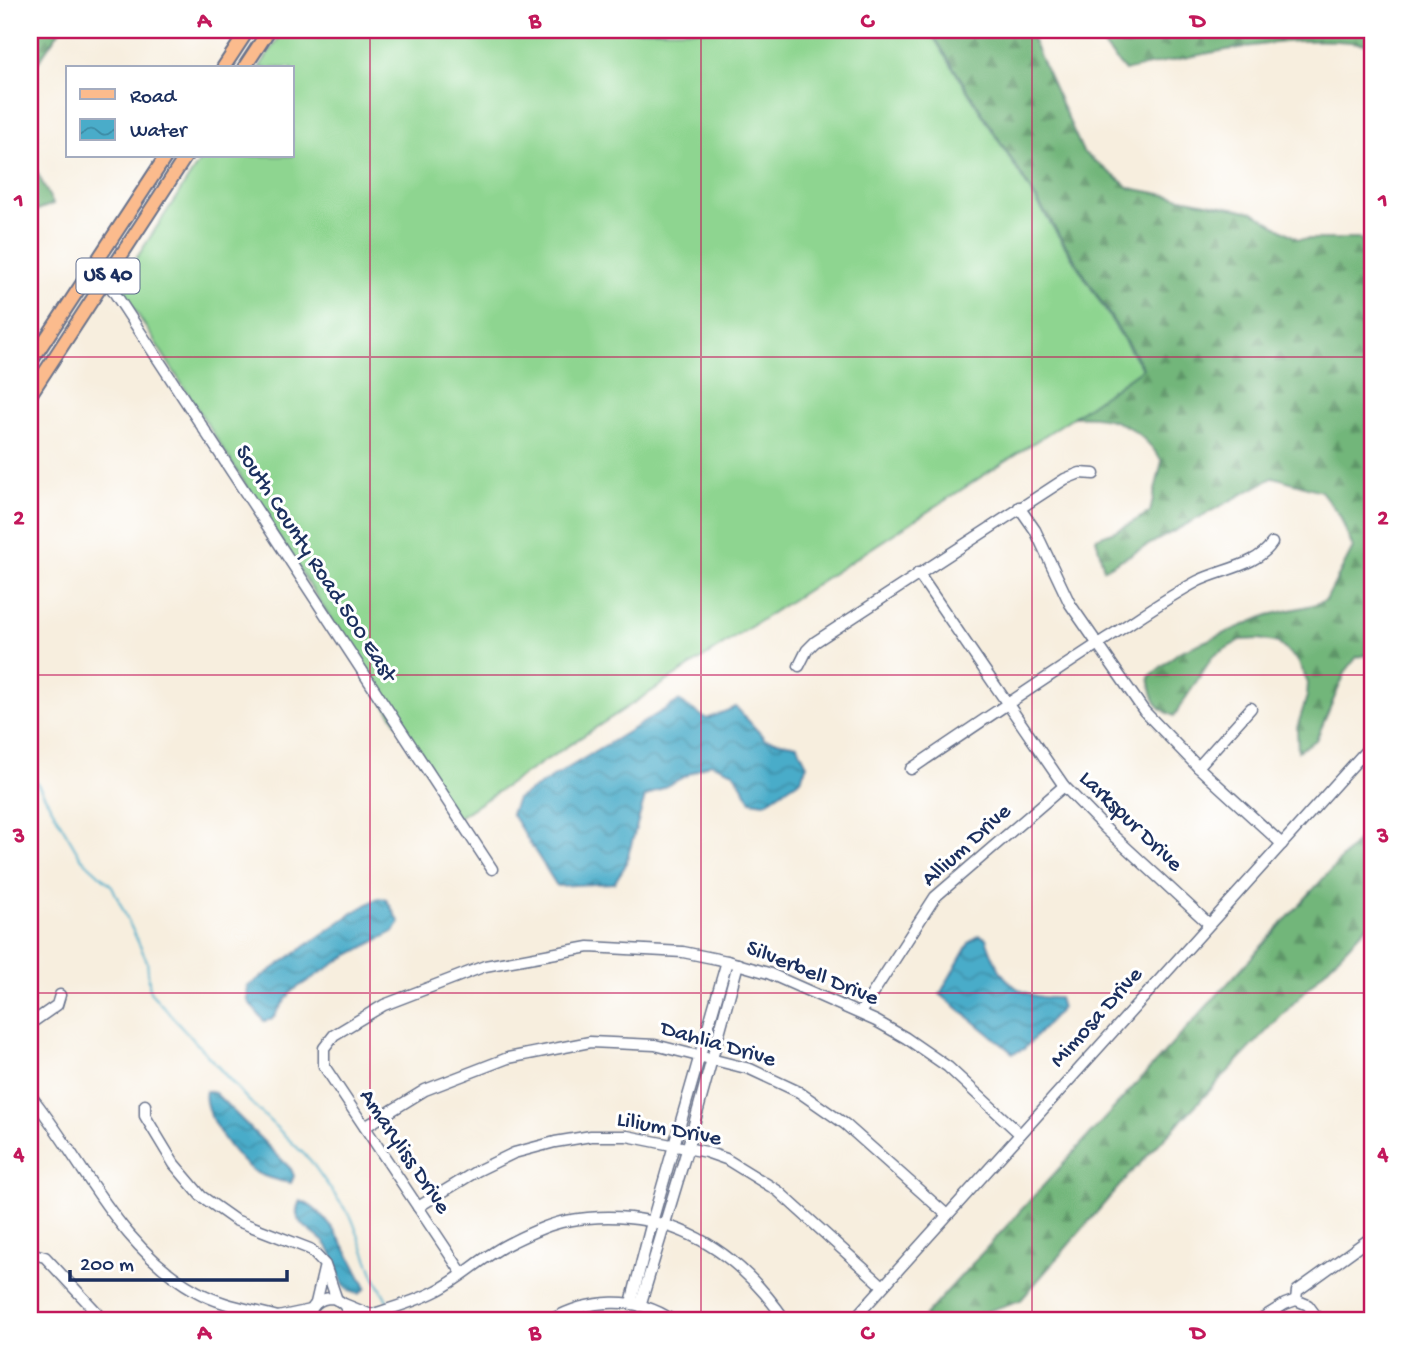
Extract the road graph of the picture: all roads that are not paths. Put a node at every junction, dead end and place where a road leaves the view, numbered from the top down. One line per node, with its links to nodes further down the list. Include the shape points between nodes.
1 (248, 30): 3 (main road)
2 (269, 30): 4 (main road)
3 (224, 66)
4 (245, 66)
5 (165, 158): 7 (main road, US 40)
6 (185, 158): 8 (main road, US 40)
7 (95, 263): 8 (street, South County Road 500 East); 9 (main road, US 40)
8 (106, 280): 10 (main road, US 40); 24 (street, South County Road 500 East)
9 (30, 363)
10 (30, 395)
11 (1094, 474): 12 (street, via 1065,479)
12 (1019, 507): 14 (street); 15 (street, via 1070,604)
13 (1272, 542): 15 (street, via 1256,558 1189,586)
14 (918, 573): 16 (street, via 815,642); 17 (street, Larkspur Drive)
15 (1098, 644): 17 (street); 20 (street, via 1156,726)
16 (799, 666)
17 (1007, 704): 21 (street); 22 (street, Larkspur Drive)
18 (1251, 708): 20 (street)
19 (1372, 744): 23 (street, Mimosa Drive)
20 (1198, 767): 23 (street)
21 (911, 769)
22 (1064, 786): 25 (street, Larkspur Drive); 29 (street, Allium Drive, via 935,897)
23 (1282, 844): 25 (street, Mimosa Drive)
24 (492, 869)
25 (1209, 924): 37 (street, Mimosa Drive)
26 (727, 961): 27 (street, Silverbell Drive); 31 (street, Silverbell Drive, via 682,952 589,947 485,966 384,1004 334,1035); 32 (street)
27 (738, 964): 29 (street, Silverbell Drive); 33 (street)
28 (60, 995): 30 (street, via 57,1005)
29 (860, 1013): 37 (street, Silverbell Drive, via 932,1055)
30 (30, 1024)
31 (324, 1048): 36 (street, Amaryliss Drive, via 324,1066)
32 (700, 1055): 33 (street, Dahlia Drive); 36 (street, Dahlia Drive, via 655,1045 590,1042 508,1058 425,1090); 38 (street)
33 (712, 1058): 39 (street); 41 (street, Dahlia Drive, via 774,1079 822,1107)
34 (30, 1095): 55 (street, via 151,1258 196,1291)
35 (145, 1105): 46 (street, via 150,1126 201,1196 234,1220 304,1244)
36 (365, 1127): 40 (street, Amaryliss Drive)
37 (1019, 1133): 41 (street, Mimosa Drive)
38 (675, 1145): 39 (street, Lilium Drive); 40 (street, Lilium Drive, via 627,1136 555,1142 514,1153); 42 (street)
39 (687, 1150): 43 (street); 48 (street, Lilium Drive, via 726,1159 778,1191)
40 (418, 1207): 47 (street, Amaryliss Drive)
41 (947, 1215): 48 (street, Mimosa Drive)
42 (652, 1222): 43 (street); 47 (street, via 612,1216 564,1221 510,1243); 51 (street)
43 (664, 1224): 51 (street); 62 (street, via 702,1239 749,1274)
44 (1372, 1237): 49 (street, via 1297,1291)
45 (30, 1253): 52 (street, via 45,1257)
46 (325, 1265): 50 (street); 53 (street)
47 (462, 1273): 54 (street, via 436,1291)
48 (883, 1286): 63 (street, Mimosa Drive)
49 (1296, 1300): 64 (street); 65 (street, via 1308,1305)
50 (340, 1302): 53 (street, via 326,1298); 54 (street); 58 (street)
51 (636, 1304): 60 (street, via 594,1304); 61 (street)
52 (93, 1309): 56 (street); 57 (street)
53 (312, 1311): 55 (street)
54 (371, 1315): 59 (street)
55 (283, 1319)
56 (81, 1320)
57 (104, 1320)
58 (349, 1320)
59 (355, 1320)
60 (551, 1320)
61 (672, 1320)
62 (785, 1320)
63 (853, 1320)
64 (1259, 1320)
65 (1319, 1320)

